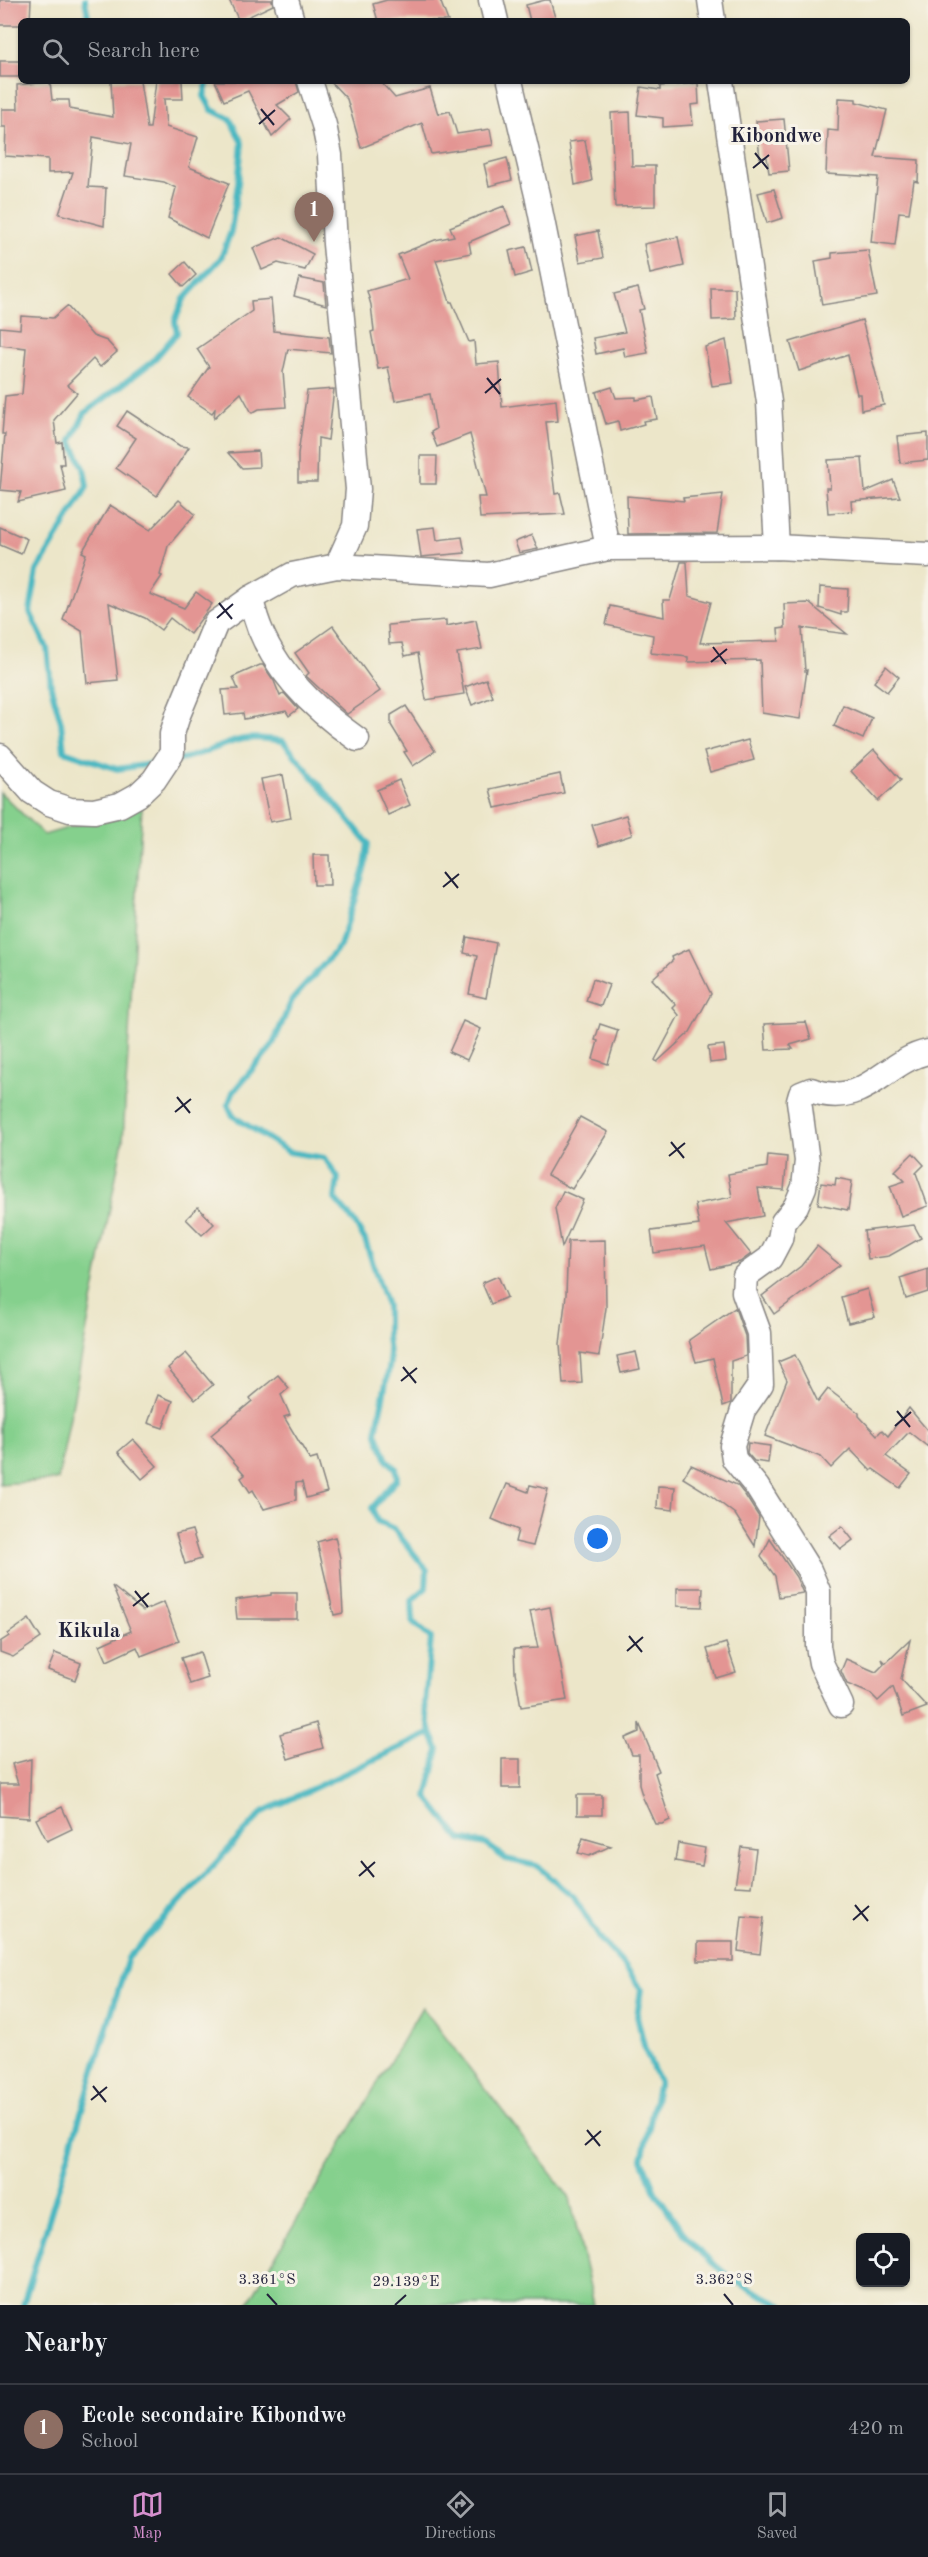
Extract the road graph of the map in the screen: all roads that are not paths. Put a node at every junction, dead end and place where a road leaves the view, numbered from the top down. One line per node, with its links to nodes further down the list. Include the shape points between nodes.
1 (286, 0): 4 (street)
2 (491, 0): 5 (street)
3 (710, 0): 6 (street)
4 (291, 18)
5 (495, 18)
6 (712, 18)
7 (311, 84): 13 (street, via 330,155 358,489 355,526)
8 (511, 84): 11 (street)
9 (721, 84): 10 (street, via 769,402)
10 (777, 547): 11 (street); 12 (street)
11 (608, 548): 13 (street, via 489,575)
12 (928, 555)
13 (337, 566): 14 (street, via 292,575)
14 (251, 598): 15 (street, via 260,633 282,671 315,706); 16 (street, via 216,623 178,715 172,753 138,795 120,805 94,811 70,810 32,792)
15 (357, 739)
16 (0, 756)
17 (928, 1052): 18 (street, via 911,1055 874,1083 843,1095 826,1096 811,1090 801,1094 798,1101 807,1161 804,1188 783,1222 770,1258 745,1276 744,1292 759,1333 761,1384 743,1410 732,1446 734,1459 757,1486 809,1570 818,1591 818,1646 822,1663)
18 (841, 1705)

